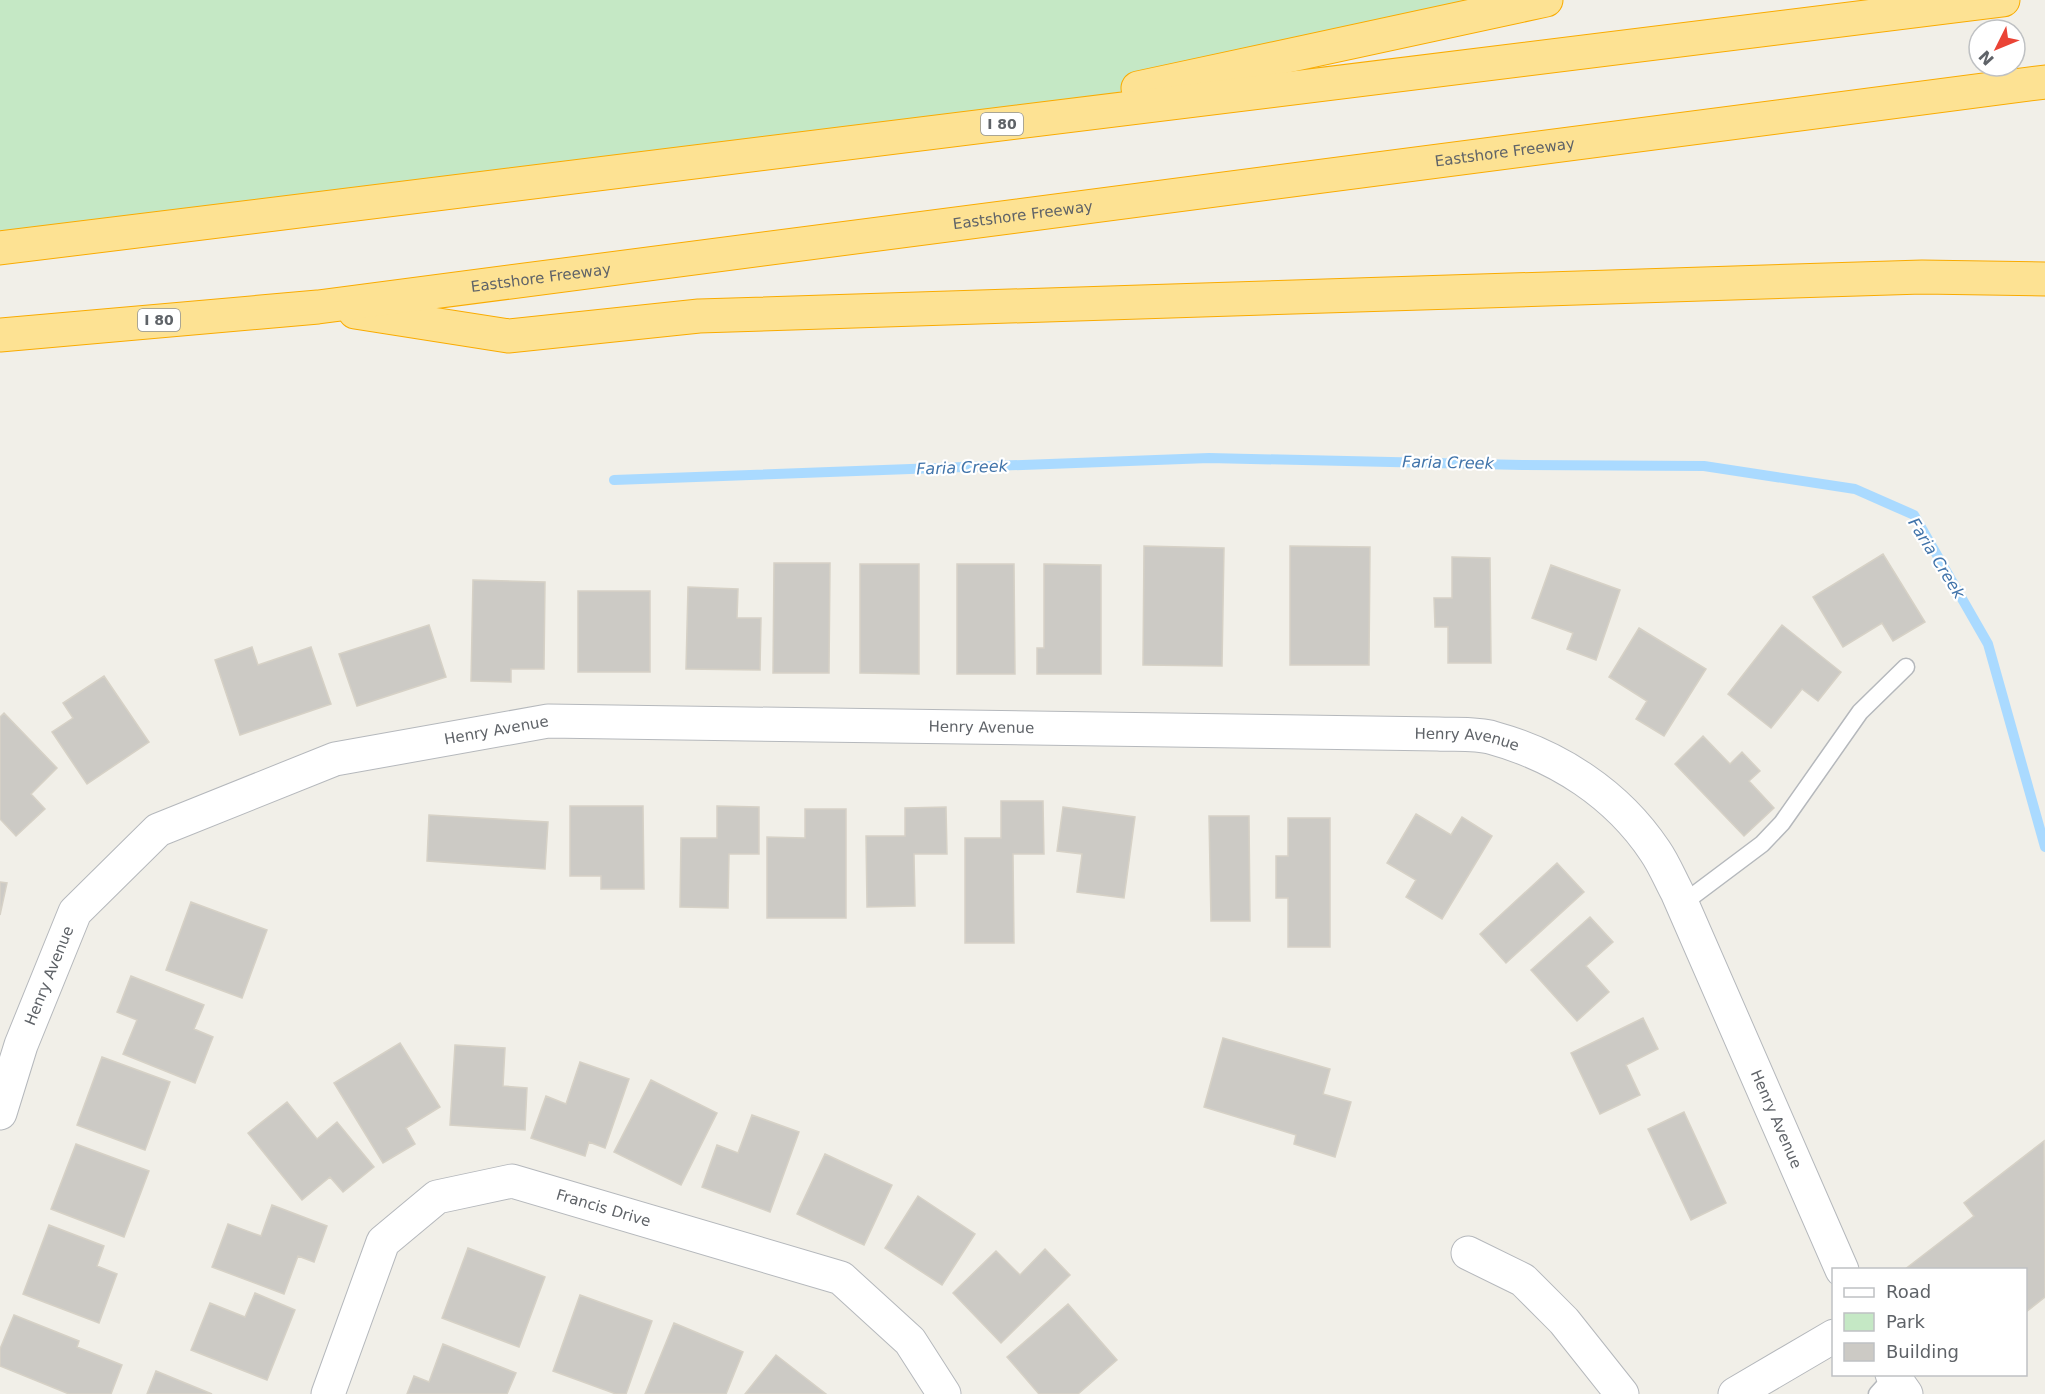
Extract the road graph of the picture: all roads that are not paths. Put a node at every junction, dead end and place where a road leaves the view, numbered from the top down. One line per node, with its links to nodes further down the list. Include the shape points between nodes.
1 (1546, 0): 4 (highway)
2 (2003, 0): 4 (highway, I 80)
3 (2045, 82): 7 (highway, Eastshore Freeway / I 80)
4 (923, 134): 5 (highway, I 80)
5 (0, 248)
6 (2045, 279): 7 (highway, via 1922,277 699,316 508,336)
7 (318, 307): 8 (highway, Eastshore Freeway / I 80)
8 (0, 335)
9 (1906, 667): 10 (lane, via 1860,712 1776,830)
10 (1682, 904): 11 (street, Henry Avenue, via 1656,852 1590,782 1554,761 1491,737 548,721 335,759 158,830 75,912); 14 (street, Henry Avenue)
11 (10, 1043): 12 (street, Henry Avenue)
12 (0, 1113)
13 (1468, 1253): 18 (street, via 1523,1280 1564,1321)
14 (1842, 1268)
15 (1832, 1337): 19 (street)
16 (328, 1394): 17 (street, Francis Drive, via 383,1242 437,1197 512,1181 841,1278 910,1341)
17 (944, 1394)
18 (1622, 1394)
19 (1735, 1394)

